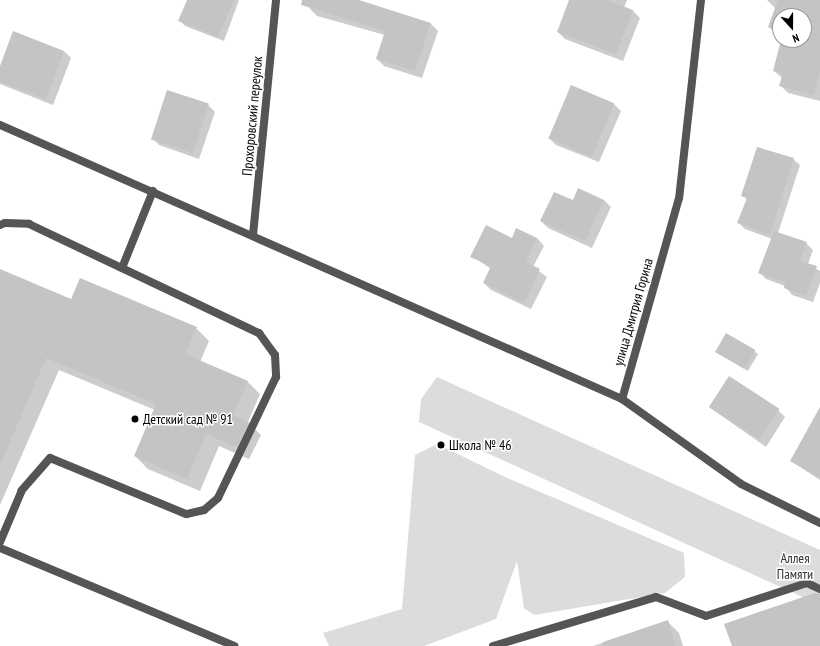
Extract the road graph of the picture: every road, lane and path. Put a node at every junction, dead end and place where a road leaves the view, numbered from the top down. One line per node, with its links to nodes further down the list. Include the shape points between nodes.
1 (276, 0): 6 (street, Прохоровский переулок)
2 (701, 0): 8 (street, улица Дмитрия Горина, via 679,198)
3 (0, 125): 4 (street)
4 (153, 192): 6 (street); 7 (street)
5 (0, 225): 7 (street, via 29,224)
6 (253, 235): 8 (street)
7 (122, 268): 10 (street, via 260,333 274,355 276,377 218,498 204,510 186,514 50,458 22,490)
8 (622, 399): 9 (street, via 741,484)
9 (820, 523)
10 (0, 542)
11 (0, 548): 13 (street)
12 (820, 589): 14 (street, via 807,583 706,616 656,597)
13 (234, 646)
14 (493, 646)

